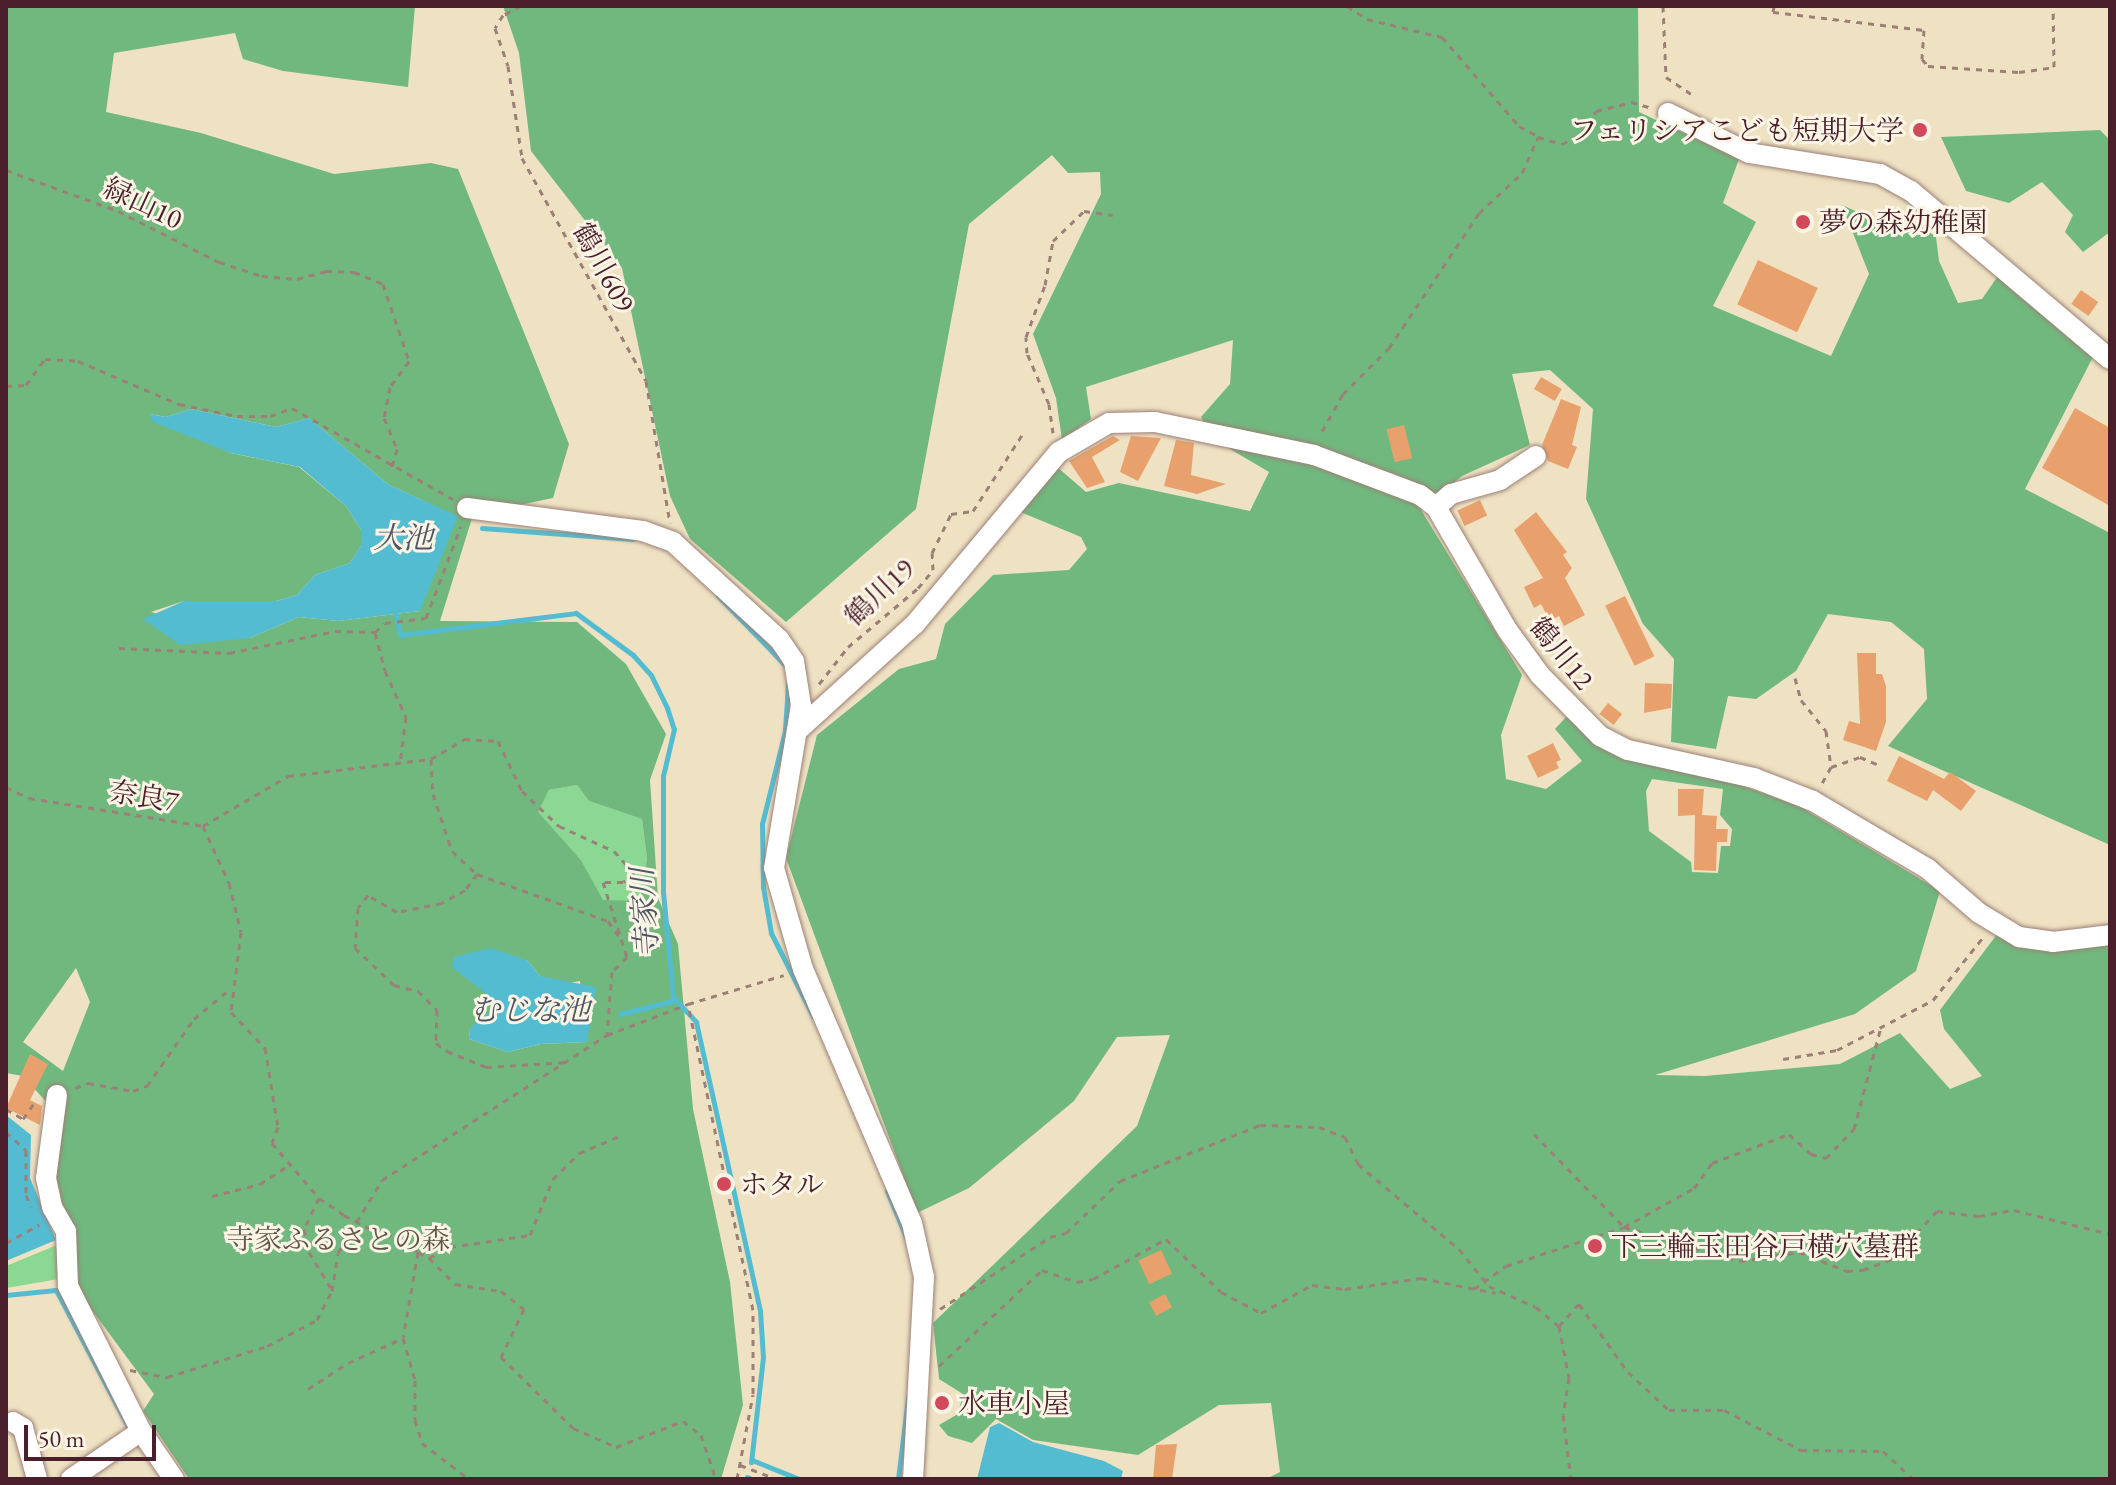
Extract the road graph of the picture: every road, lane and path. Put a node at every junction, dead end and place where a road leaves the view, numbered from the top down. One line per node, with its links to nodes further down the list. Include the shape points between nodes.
1 (521, 6): 6 (path)
2 (1347, 6): 9 (path, via 1367,19 1442,37 1519,126)
3 (1663, 6): 7 (path, via 1666,77)
4 (1774, 6): 5 (path, via 1773,12 1924,30 1922,59 1928,66 2019,72 2054,67)
5 (2053, 6)
6 (512, 8): 21 (path, 鶴川609, via 495,28 508,66 522,158 646,381)
7 (1691, 94)
8 (1668, 113): 9 (path, via 1631,102 1596,111 1581,134 1562,144); 12 (street, via 1749,153 1880,174 1901,185)
9 (1538, 137): 14 (path, via 1522,173 1479,213 1389,348 1343,394)
10 (6, 170): 18 (path, 緑山10, via 118,211 219,262 262,276 297,279 326,271 354,272 383,284 409,361 390,387 384,418 397,449)
11 (1113, 215): 16 (path, via 1084,211 1053,241 1045,285 1026,337 1027,353 1049,404)
12 (2110, 359)
13 (6, 386): 18 (path, via 26,385 45,359 78,361 179,404 237,416 270,416 292,408 329,425)
14 (1322, 431)
15 (1024, 432): 25 (path, 鶴川19, via 973,511 951,514 932,553 933,570 848,647)
16 (1053, 436)
17 (1536, 456): 19 (street, via 1500,480 1451,494)
18 (392, 467): 20 (path)
19 (1436, 507): 26 (street, via 1420,495 1314,455 1139,420 1109,423 1075,439 1019,495 915,624); 32 (street, 鶴川12, via 1508,631 1540,675 1600,736 1628,750 1754,778)
20 (467, 508): 21 (street, via 643,531); 22 (path, via 426,618 385,623)
21 (673, 542): 25 (street, via 779,639 798,673)
22 (375, 632): 23 (path, via 335,631 229,653); 28 (path, via 406,717)
23 (119, 648)
24 (1795, 678): 30 (path, via 1801,700 1826,731)
25 (801, 705): 26 (street)
26 (798, 730): 38 (street, via 774,868)
27 (431, 759): 28 (path); 34 (path, via 433,794 452,851); 37 (path, via 464,739 498,741 522,791 559,826 614,851 635,874 623,882 603,882)
28 (400, 763): 33 (path, via 288,776)
29 (1881, 766): 30 (path, via 1848,757)
30 (1831, 767): 32 (path)
31 (6, 787): 33 (path, 奈良7, via 29,798)
32 (1813, 801): 35 (street, 鶴川12, via 1928,869)
33 (203, 826): 39 (path, 奈良7, via 229,883 241,932)
34 (477, 874): 37 (path, via 608,921); 43 (path, via 465,890 442,903 397,912 368,895 358,908 355,948 394,985 418,991 437,1010 436,1043 464,1058 486,1067 535,1066 570,1062)
35 (1993, 924): 36 (street, 鶴川12, via 2035,940); 41 (path, via 1944,992)
36 (2110, 935)
37 (621, 939): 42 (path, via 627,957 612,972)
38 (803, 969): 40 (path); 62 (street, via 912,1223 924,1277)
39 (230, 989): 45 (path, via 194,1019 147,1086 133,1091); 51 (path, via 231,1012 265,1048 278,1127 272,1143)
40 (688, 1004): 42 (path); 70 (path, via 753,1310 754,1379)
41 (1881, 1027): 44 (path, via 1837,1050); 54 (path, via 1854,1129 1826,1158 1811,1154 1789,1134 1712,1163 1694,1188)
42 (607, 1035): 43 (path)
43 (588, 1047): 60 (path, via 382,1180 338,1253)
44 (1783, 1059)
45 (88, 1083)
46 (57, 1095): 47 (path, via 33,1100 23,1119); 65 (street, via 46,1178 52,1207 66,1231 68,1286)
47 (6, 1109)
48 (6, 1132): 56 (path, via 26,1150 26,1195 40,1227)
49 (1534, 1134): 54 (path)
50 (622, 1135): 58 (path, via 579,1153 553,1179 530,1235 450,1247)
51 (288, 1166): 52 (path, via 260,1184); 53 (path)
52 (212, 1196)
53 (319, 1198): 57 (path, bridge); 60 (path, via 304,1229 309,1252)
54 (1624, 1227): 55 (path, via 1740,1261 1799,1252 1847,1271 1892,1259 1937,1211 1979,1216 2014,1210); 59 (path, via 1506,1266)
55 (2110, 1234)
56 (6, 1243)
57 (418, 1252): 58 (path); 64 (path)
58 (429, 1258): 75 (path, via 455,1284 501,1291 524,1309 501,1357 573,1428 616,1447 683,1421 701,1435)
59 (1473, 1289): 61 (path); 66 (path, via 1421,1278 1345,1289 1312,1285 1261,1313 1221,1292 1166,1239 1093,1279 1077,1282 1042,1270)
60 (332, 1291): 65 (path, via 317,1320 267,1346 167,1377)
61 (1499, 1294): 62 (path, via 1459,1249 1358,1164 1345,1137 1319,1127 1260,1125 1120,1181 1066,1233 1050,1237); 63 (path, via 1536,1307)
62 (924, 1320): 66 (street)
63 (1559, 1326): 79 (path, via 1569,1378 1563,1415); 80 (path, via 1579,1304 1628,1372 1669,1410 1724,1410 1801,1450 1883,1451)
64 (403, 1338): 67 (path); 74 (path, via 415,1380 422,1443)
65 (110, 1370): 69 (street)
66 (920, 1380): 78 (street)
67 (308, 1389)
68 (13, 1422): 71 (street, via 23,1428)
69 (141, 1431): 72 (street); 73 (street)
70 (740, 1465): 76 (path); 77 (path)
71 (37, 1479)
72 (71, 1479)
73 (174, 1479)
74 (469, 1479)
75 (716, 1479)
76 (737, 1479)
77 (776, 1479)
78 (913, 1479)
79 (1571, 1479)
80 (1913, 1479)

